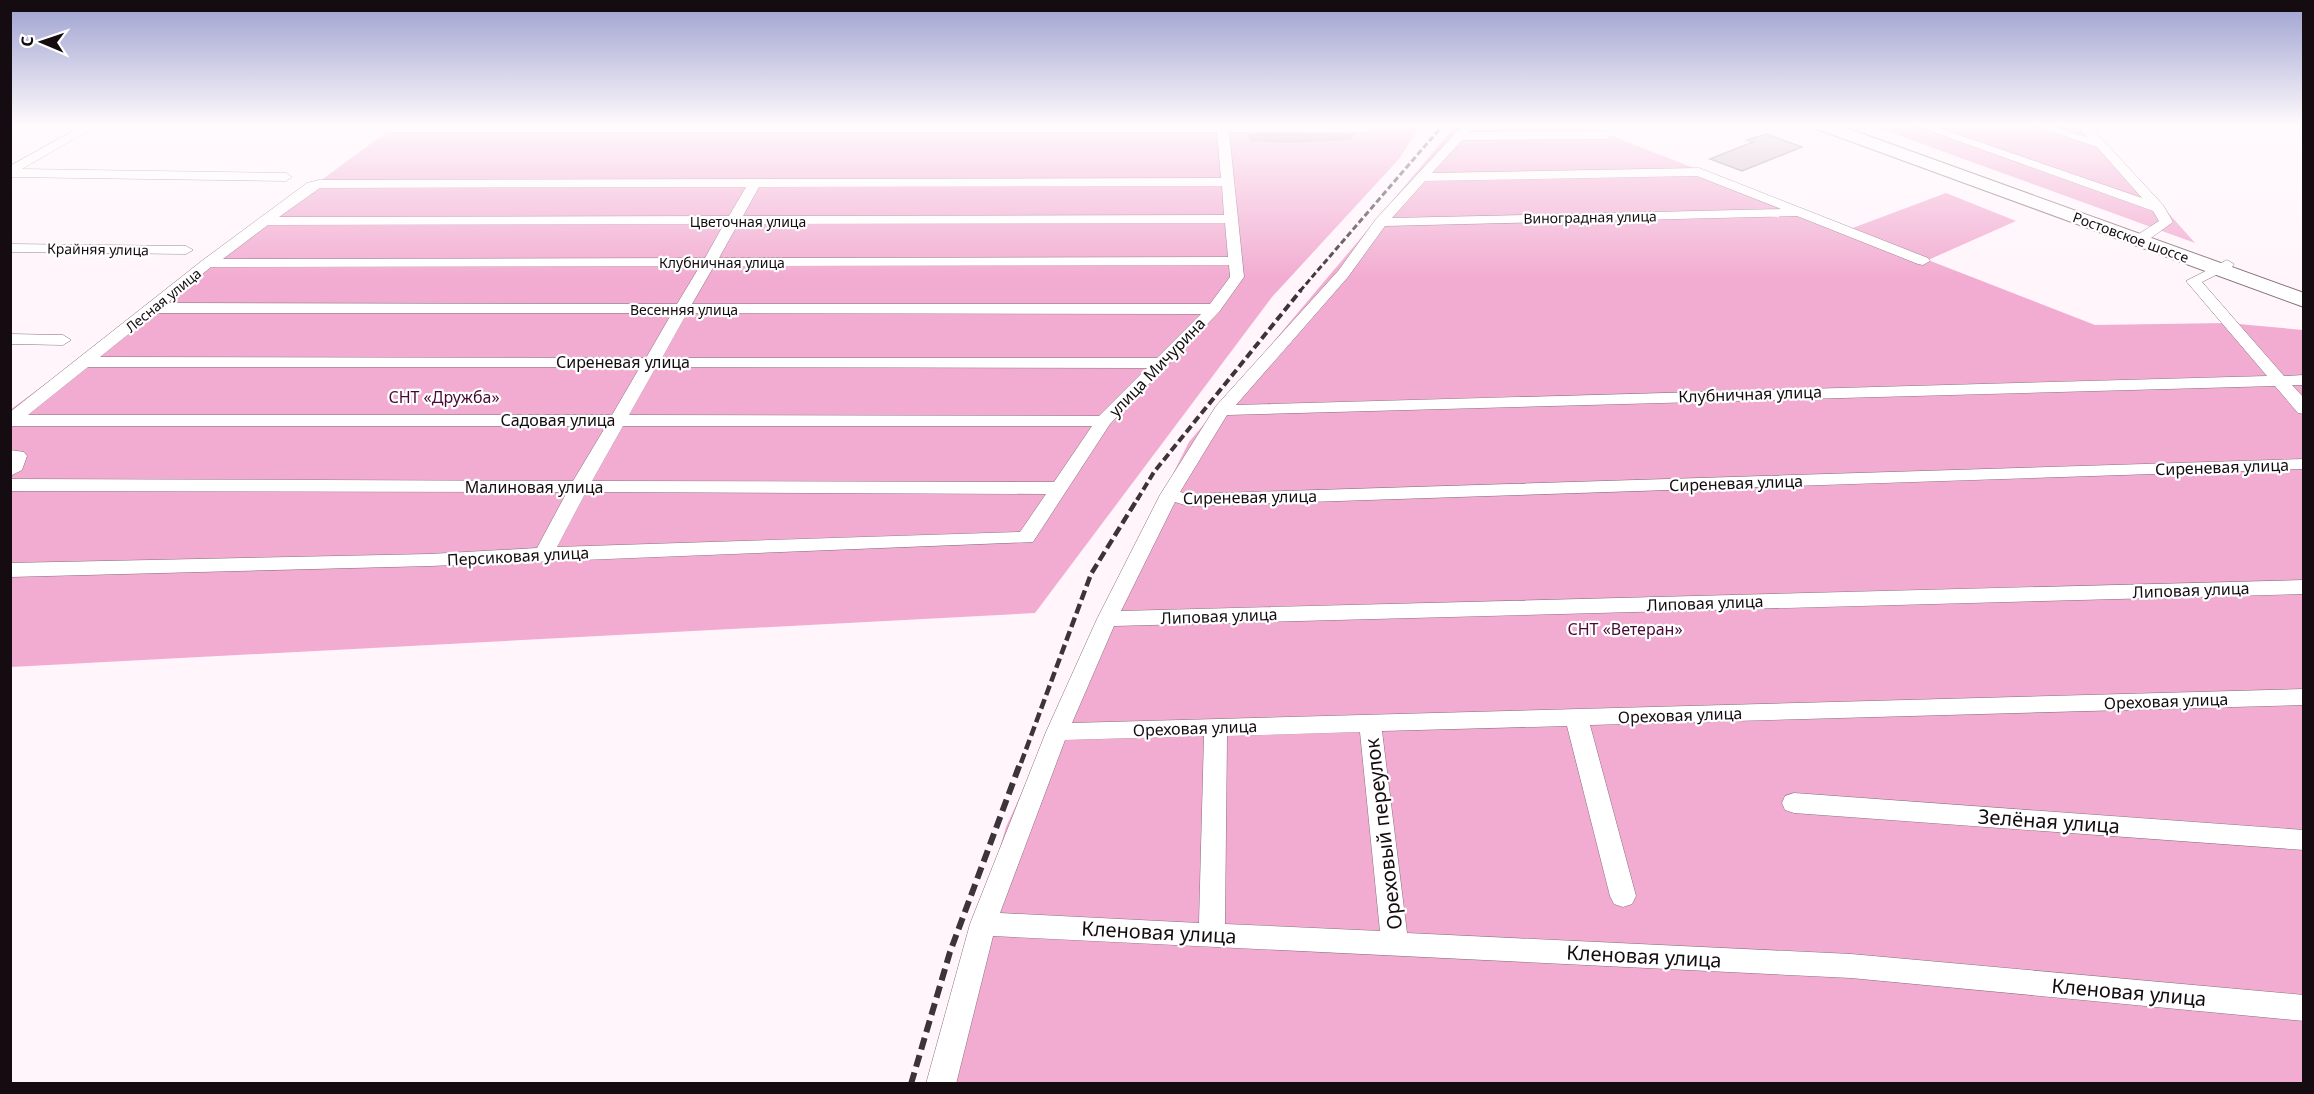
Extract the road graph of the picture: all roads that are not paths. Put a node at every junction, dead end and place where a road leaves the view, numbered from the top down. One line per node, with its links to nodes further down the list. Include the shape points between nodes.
1 (234, 176): 9 (street)
2 (1228, 176): 11 (street, улица Мичурина)
3 (1474, 176): 10 (street)
4 (1709, 176): 14 (street)
5 (1968, 176): 19 (highway, Ростовское шоссе)
6 (1977, 176): 19 (highway, Ростовское шоссе)
7 (2066, 176): 13 (street)
8 (2129, 176): 13 (street)
9 (286, 177)
10 (1422, 177): 18 (street)
11 (1229, 182): 12 (street); 15 (street, улица Мичурина)
12 (755, 183): 16 (street, Лесная улица, via 319,184); 17 (street)
13 (2158, 208): 19 (street, via 2166,222)
14 (1800, 212): 18 (street, Виноградная улица); 23 (street)
15 (1233, 219): 17 (street, Цветочная улица); 22 (street, улица Мичурина)
16 (263, 221): 17 (street, Цветочная улица); 25 (street, Лесная улица)
17 (732, 221): 24 (street)
18 (1381, 222): 40 (street, via 1342,274)
19 (2144, 238): 26 (highway, Ростовское шоссе)
20 (10, 248): 21 (street, Крайняя улица)
21 (186, 250)
22 (1236, 261): 24 (street, Клубничная улица); 31 (street, улица Мичурина, via 1237,277)
23 (1923, 261)
24 (708, 262): 25 (street, Клубничная улица); 30 (street)
25 (208, 263): 29 (street, Лесная улица)
26 (2222, 267): 27 (highway, Ростовское шоссе); 28 (highway, Ростовское шоссе); 37 (street, via 2193,281)
27 (2304, 292)
28 (2304, 301)
29 (153, 308): 30 (street, Весенняя улица); 35 (street, Лесная улица)
30 (681, 309): 31 (street, Весенняя улица); 34 (street)
31 (1214, 309): 36 (street, улица Мичурина)
32 (10, 339): 33 (street)
33 (63, 340)
34 (652, 361): 35 (street, Сиреневая улица); 36 (street, Сиреневая улица); 41 (street)
35 (85, 362): 42 (street, Лесная улица)
36 (1161, 363): 43 (street, улица Мичурина)
37 (2278, 379): 38 (street, Клубничная улица); 39 (street); 40 (street, Клубничная улица)
38 (2304, 380)
39 (2304, 409)
40 (1222, 410): 50 (street)
41 (618, 420): 42 (street, Садовая улица); 43 (street, Садовая улица); 48 (street)
42 (12, 421)
43 (1104, 421): 49 (street, улица Мичурина)
44 (10, 455): 46 (street, via 18,456)
45 (2304, 464): 50 (street, Сиреневая улица, via 1200,500)
46 (10, 471)
47 (10, 485): 48 (street, Малиновая улица)
48 (579, 487): 49 (street, Малиновая улица); 52 (street)
49 (1058, 488): 51 (street, улица Мичурина)
50 (1169, 495): 55 (street)
51 (1026, 538): 52 (street, Персиковая улица)
52 (544, 554): 53 (street, Персиковая улица)
53 (10, 570)
54 (2304, 587): 55 (street, Липовая улица)
55 (1107, 619): 60 (street)
56 (2304, 697): 57 (street, Ореховая улица)
57 (1576, 717): 58 (street, Ореховая улица); 63 (street)
58 (1370, 723): 59 (street, Ореховая улица); 66 (street, Ореховый переулок)
59 (1216, 728): 60 (street, Ореховая улица); 65 (street)
60 (1057, 732): 64 (street)
61 (1794, 802): 62 (street, Зелёная улица)
62 (2304, 840)
63 (1623, 896)
64 (983, 924): 65 (street, Кленовая улица); 68 (street)
65 (1212, 935): 66 (street, Кленовая улица)
66 (1395, 944): 67 (street, Кленовая улица, via 1851,966)
67 (2304, 1008)
68 (941, 1083)

